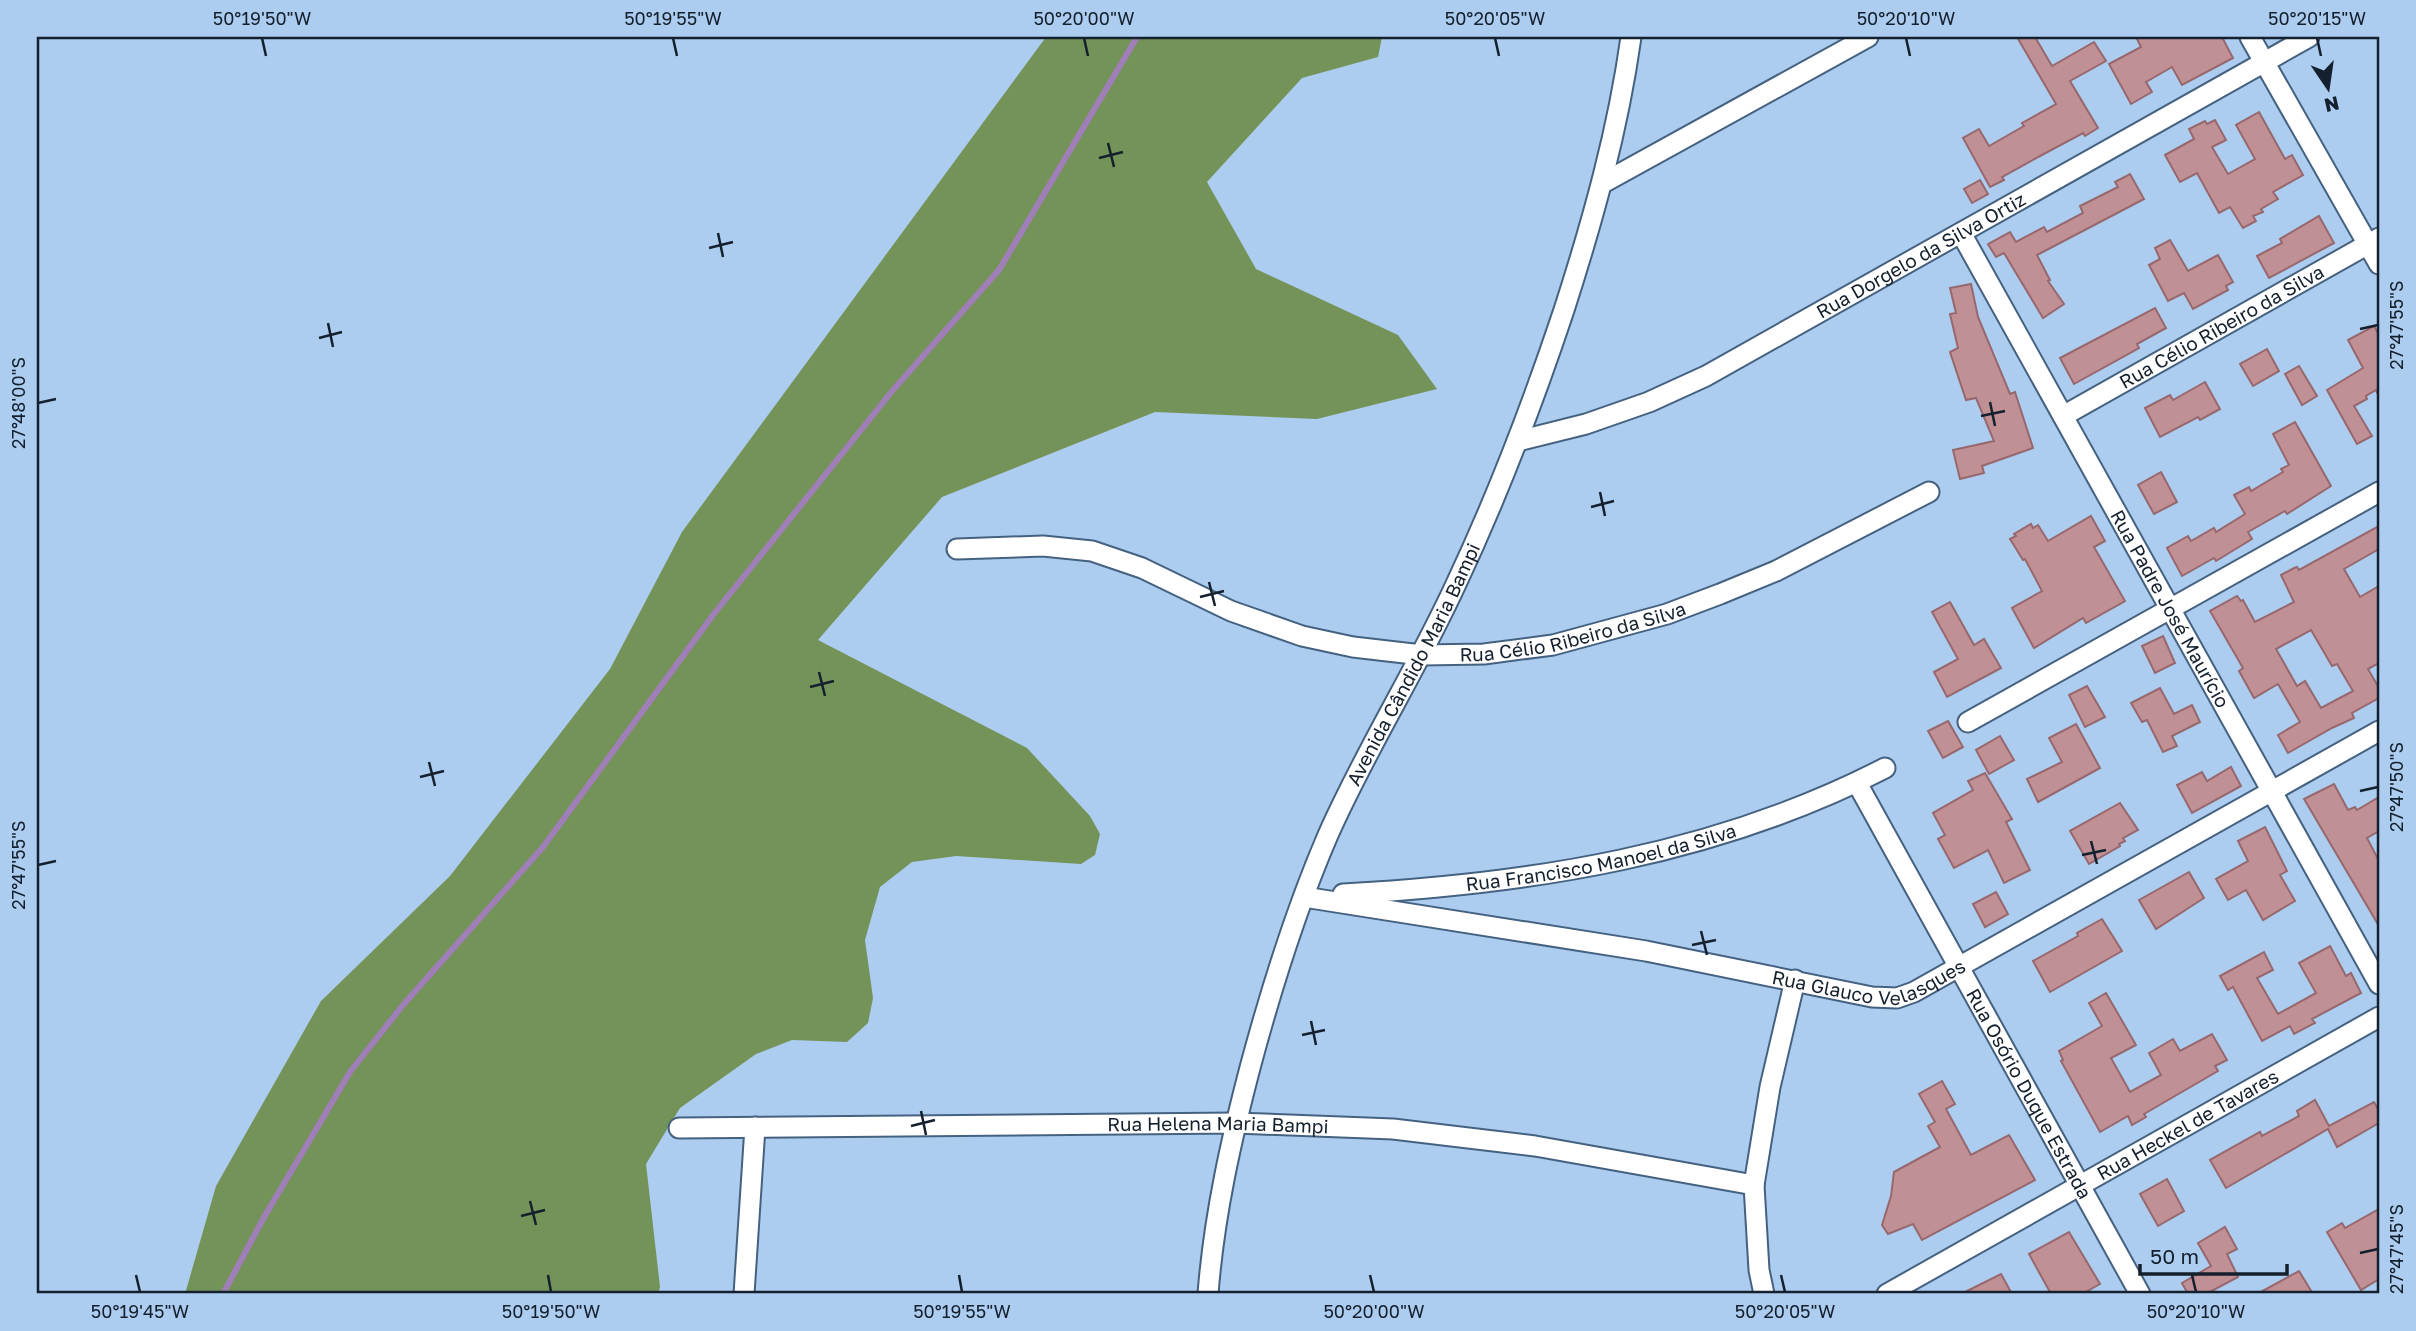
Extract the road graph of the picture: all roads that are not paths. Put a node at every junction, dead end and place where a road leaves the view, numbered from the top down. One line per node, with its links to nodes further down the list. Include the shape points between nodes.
1 (1631, 37): 7 (street, Avenida Cândido Maria Bampi)
2 (1868, 37): 5 (street)
3 (2250, 37): 6 (street)
4 (2309, 37): 6 (street, Rua Dorgelo da Silva Ortiz)
5 (1846, 43): 7 (street)
6 (2264, 62): 8 (street, Rua Dorgelo da Silva Ortiz); 9 (street)
7 (1603, 183): 12 (street, Avenida Cândido Maria Bampi)
8 (1961, 233): 11 (street, Rua Padre José Maurício); 12 (street, Rua Dorgelo da Silva Ortiz, via 1706,376 1586,424)
9 (2374, 241): 10 (street); 11 (street, Rua Célio Ribeiro da Silva)
10 (2379, 264)
11 (2063, 416): 16 (street, Rua Padre José Maurício)
12 (1518, 441): 17 (street, Avenida Cândido Maria Bampi)
13 (1929, 492): 17 (street, Rua Célio Ribeiro da Silva, via 1776,571 1667,614 1553,645 1484,654)
14 (2379, 492): 16 (street)
15 (957, 549): 17 (street, Rua Célio Ribeiro da Silva, via 1043,545 1092,551 1302,636)
16 (2170, 609): 18 (street); 22 (street, Rua Padre José Maurício)
17 (1422, 655): 23 (street, Avenida Cândido Maria Bampi, via 1341,810)
18 (1968, 722)
19 (2379, 730): 22 (street, Rua Glauco Velasques)
20 (1885, 768): 21 (street, Rua Francisco Manoel da Silva)
21 (1857, 783): 23 (street, Rua Francisco Manoel da Silva, via 1690,844 1608,864 1415,891); 24 (street, Rua Osório Duque Estrada)
22 (2272, 791): 24 (street, Rua Glauco Velasques); 26 (street, Rua Padre José Maurício)
23 (1304, 897): 25 (street, Rua Glauco Velasques, via 1551,935); 28 (street, Avenida Cândido Maria Bampi, via 1267,1006)
24 (1959, 967): 25 (street, Rua Glauco Velasques, via 1897,998); 32 (street, Rua Osório Duque Estrada)
25 (1795, 980): 31 (street, via 1770,1087)
26 (2379, 984)
27 (2379, 1017): 32 (street, Rua Heckel de Tavares)
28 (1236, 1123): 29 (street, Rua Helena Maria Bampi); 31 (street, Rua Helena Maria Bampi, via 1451,1135); 34 (street, Avenida Cândido Maria Bampi)
29 (755, 1127): 30 (street, Rua Helena Maria Bampi); 33 (street)
30 (679, 1128)
31 (1754, 1185): 35 (street)
32 (2080, 1185): 36 (street, Rua Heckel de Tavares); 37 (street, Rua Osório Duque Estrada)
33 (744, 1294)
34 (1208, 1294)
35 (1763, 1294)
36 (1886, 1294)
37 (2140, 1294)

